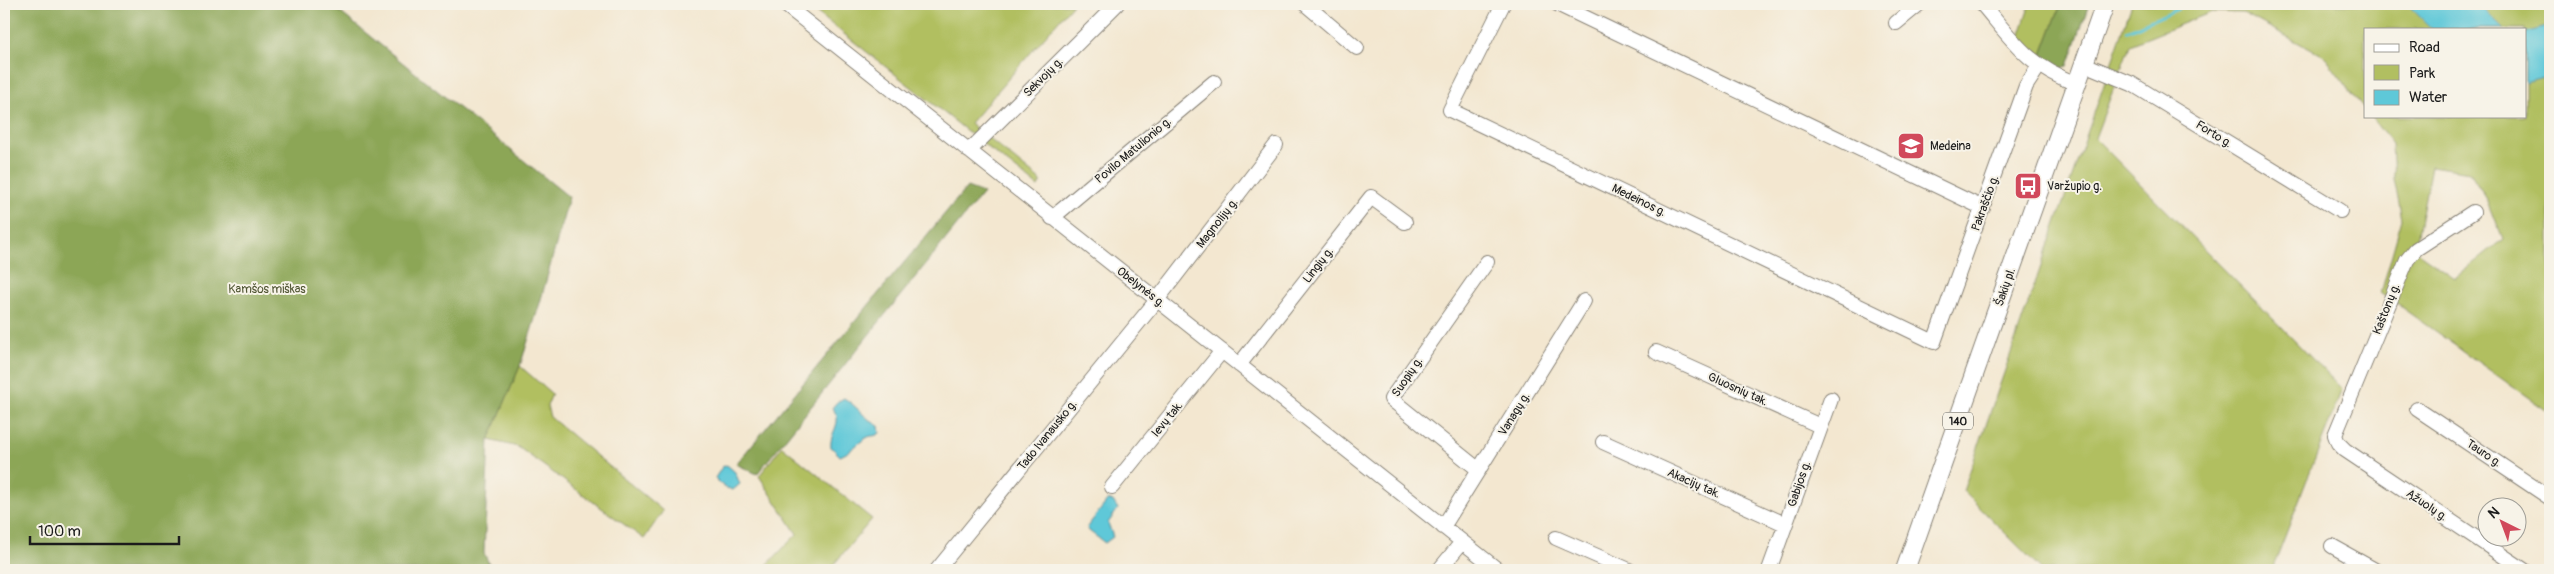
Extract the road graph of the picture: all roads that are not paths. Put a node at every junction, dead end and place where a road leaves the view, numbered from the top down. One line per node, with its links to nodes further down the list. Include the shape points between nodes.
1 (784, 4): 16 (street, Obelynės g.)
2 (1117, 4): 16 (street, Sekvojų g.)
3 (1307, 4): 10 (street)
4 (1503, 4): 25 (street, Medeinos g., via 1450,110)
5 (1558, 4): 17 (street)
6 (1920, 4): 9 (street)
7 (1982, 4): 12 (street)
8 (2105, 4): 11 (main road, Šakių pl. / 140)
9 (1896, 23)
10 (1357, 48)
11 (2084, 64): 14 (main road, Šakių pl. / 140); 18 (street, Forto g., via 2132,84)
12 (2039, 66): 14 (street); 17 (street, Pakraščio g., via 2026,86)
13 (1214, 82): 20 (street, Povilo Matulionio g.)
14 (2077, 84): 47 (main road, Šakių pl. / 140)
15 (1276, 145): 23 (street, Magnolijų g.)
16 (969, 151): 20 (street, Obelynės g.)
17 (1983, 208): 25 (street, Pakraščio g.)
18 (2340, 211)
19 (2473, 212): 32 (street, Kaštonų g., via 2416,249 2406,260)
20 (1052, 218): 23 (street, Obelynės g.)
21 (1404, 222): 28 (street, Lingių g., via 1371,197)
22 (1487, 262): 34 (street, Suopių g., via 1391,399)
23 (1157, 300): 26 (street, Obelynės g.); 42 (street, Tado Ivanausko g.)
24 (1584, 301): 34 (street, Vanagų g.)
25 (1934, 342)
26 (1222, 351): 28 (street, Obelynės g.); 35 (street, Ievų tak.)
27 (1656, 352): 31 (street, Gluosnių tak.)
28 (1240, 365): 38 (street, Obelynės g.)
29 (1831, 398): 31 (street, Gabijos g.)
30 (2417, 409): 36 (street, Tauro g.)
31 (1820, 426): 37 (street, Gabijos g.)
32 (2335, 435): 49 (street, Ąžuolų g., via 2345,450)
33 (1603, 442): 37 (street, Akacijų tak.)
34 (1479, 470): 38 (street, Vanagų g.)
35 (1112, 487)
36 (2550, 498)
37 (1785, 524): 46 (street, Gabijos g.)
38 (1443, 527): 40 (street, Obelynės g.)
39 (1556, 538): 45 (street)
40 (1462, 542): 43 (street); 44 (street, Obelynės g.)
41 (2332, 546): 48 (street)
42 (937, 570)
43 (1440, 570)
44 (1498, 570)
45 (1629, 570)
46 (1769, 570)
47 (1905, 570)
48 (2375, 570)
49 (2524, 570)

